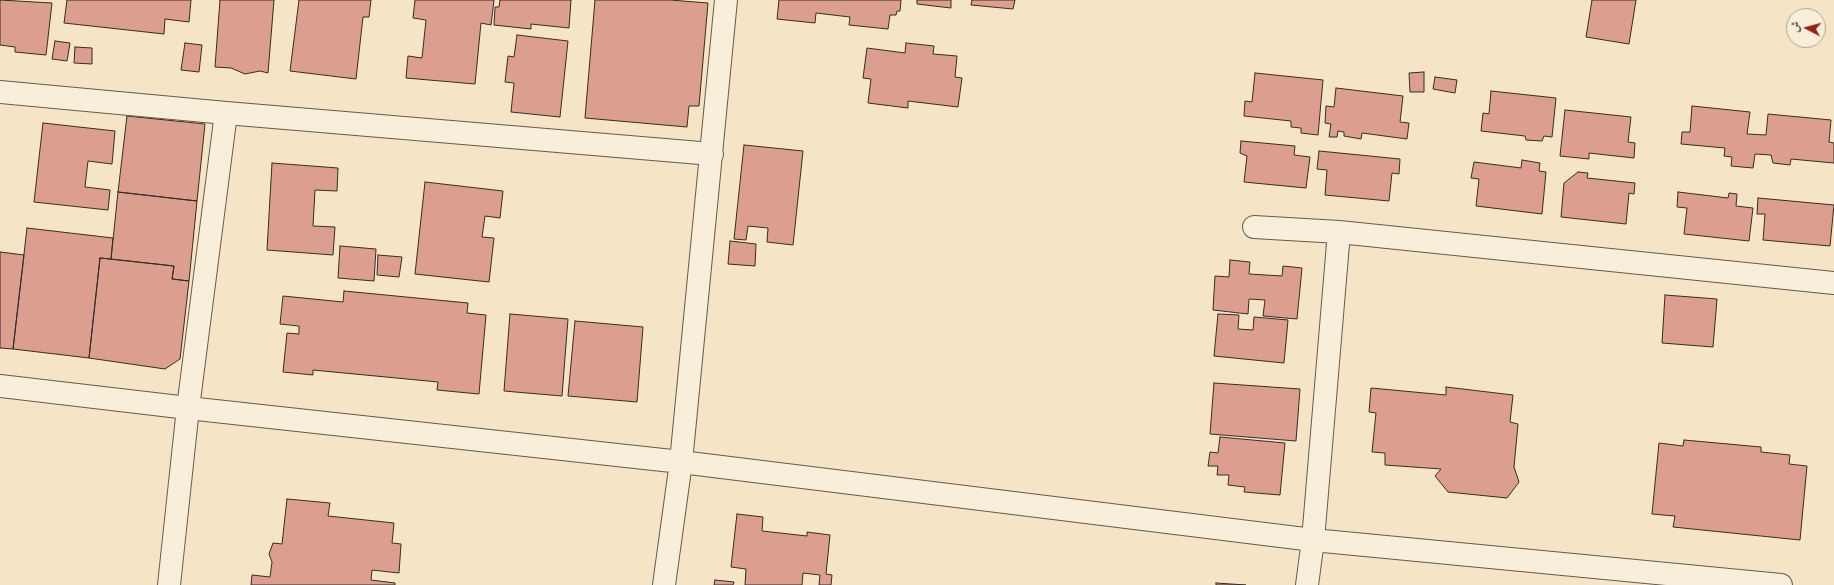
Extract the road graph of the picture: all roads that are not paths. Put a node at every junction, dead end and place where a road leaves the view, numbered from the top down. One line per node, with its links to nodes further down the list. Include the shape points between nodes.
1 (726, 0): 4 (street)
2 (0, 92): 3 (street)
3 (226, 113): 4 (street); 9 (street)
4 (712, 154): 10 (street)
5 (1254, 227): 6 (street)
6 (1339, 232): 7 (street); 11 (street)
7 (1834, 283)
8 (0, 386): 9 (street)
9 (188, 408): 10 (street); 12 (street)
10 (681, 462): 11 (street); 13 (street)
11 (1313, 540): 14 (street); 15 (street)
12 (170, 585)
13 (664, 585)
14 (1307, 585)
15 (1781, 585)

